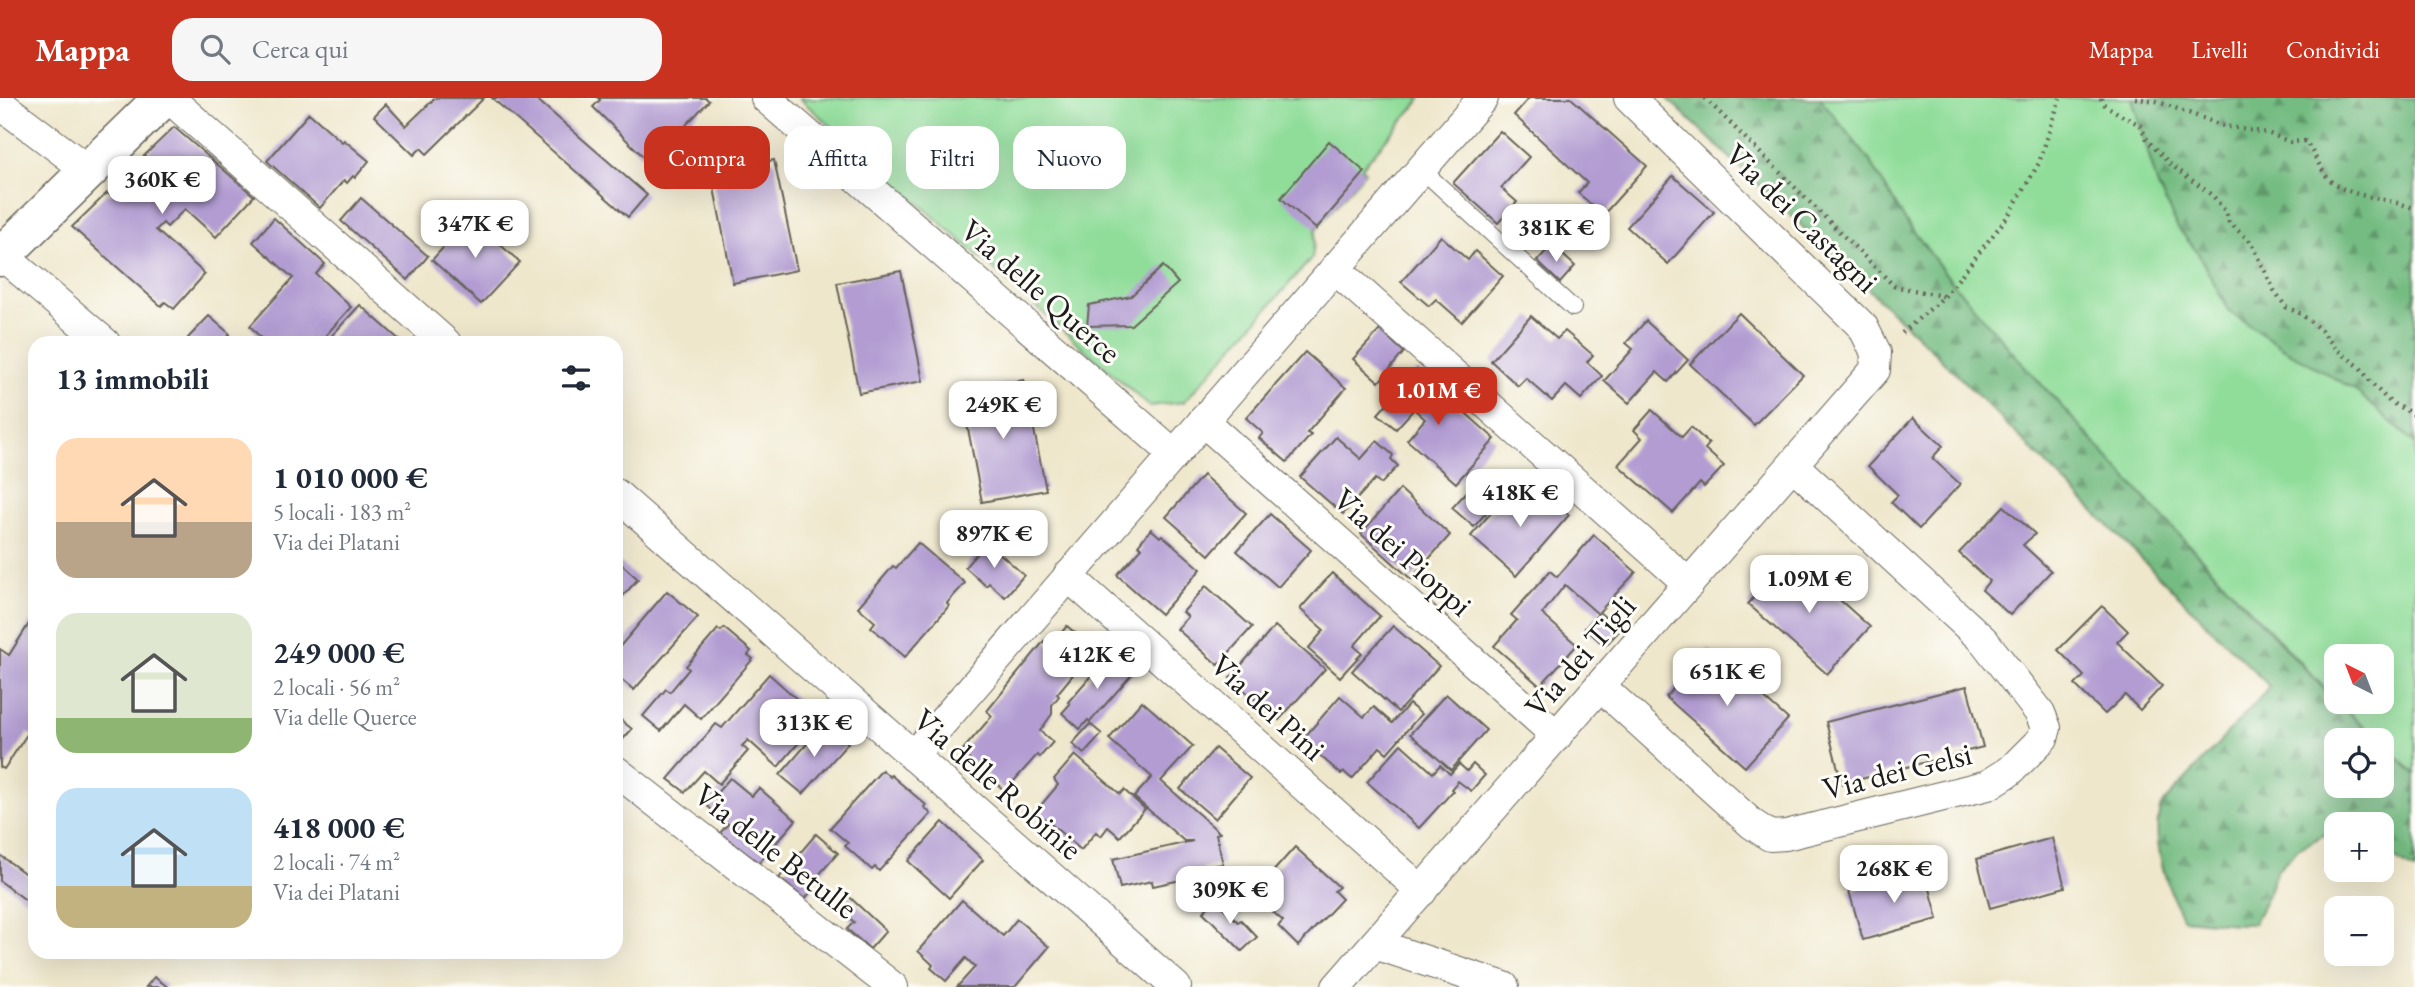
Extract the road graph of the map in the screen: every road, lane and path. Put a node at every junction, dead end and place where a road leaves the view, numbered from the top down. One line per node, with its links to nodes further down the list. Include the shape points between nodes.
1 (163, 98): 12 (street)
2 (169, 98): 19 (street)
3 (766, 98): 23 (street, Via delle Querce)
4 (1482, 98): 11 (street)
5 (1629, 98): 20 (street, Via dei Castagni, via 1863,327)
6 (1705, 98): 16 (path, via 1894,286)
7 (2060, 98): 16 (path, via 2039,163 2008,216)
8 (2101, 98): 21 (path, via 2102,103 2140,125 2170,164 2213,196 2229,222 2252,243 2286,307 2322,331 2390,402)
9 (2135, 98): 13 (path, via 2224,126 2291,142 2305,141 2327,177 2342,190)
10 (0, 104): 12 (street)
11 (1421, 169): 15 (street); 17 (lane)
12 (87, 172): 14 (street)
13 (2415, 209)
14 (1, 256): 18 (street)
15 (1335, 269): 22 (street); 27 (street)
16 (1944, 297): 20 (path)
17 (1573, 308)
18 (97, 336)
19 (438, 336)
20 (1876, 362): 24 (street, Via dei Tigli)
21 (2415, 415)
22 (1203, 421): 23 (street); 29 (street, Via dei Pioppi)
23 (1174, 454): 26 (street)
24 (1793, 465): 27 (street, Via dei Tigli); 28 (street, Via dei Gelsi, via 1984,641 2040,713 2046,728 2043,738 2010,771 1987,785 1770,836)
25 (623, 500): 30 (street, Via delle Robinie)
26 (1068, 576): 30 (street); 32 (street, Via dei Pini)
27 (1689, 584): 28 (street, Via dei Tigli)
28 (1600, 686): 29 (street, Via dei Tigli)
29 (1557, 736): 32 (street, Via dei Tigli)
30 (913, 756): 35 (street, Via delle Robinie)
31 (623, 776): 34 (street, Via delle Betulle)
32 (1422, 891): 33 (street, Via dei Tigli)
33 (1375, 944): 36 (street, Via dei Tigli); 37 (street)
34 (893, 987)
35 (1176, 987)
36 (1337, 987)
37 (1504, 987)

